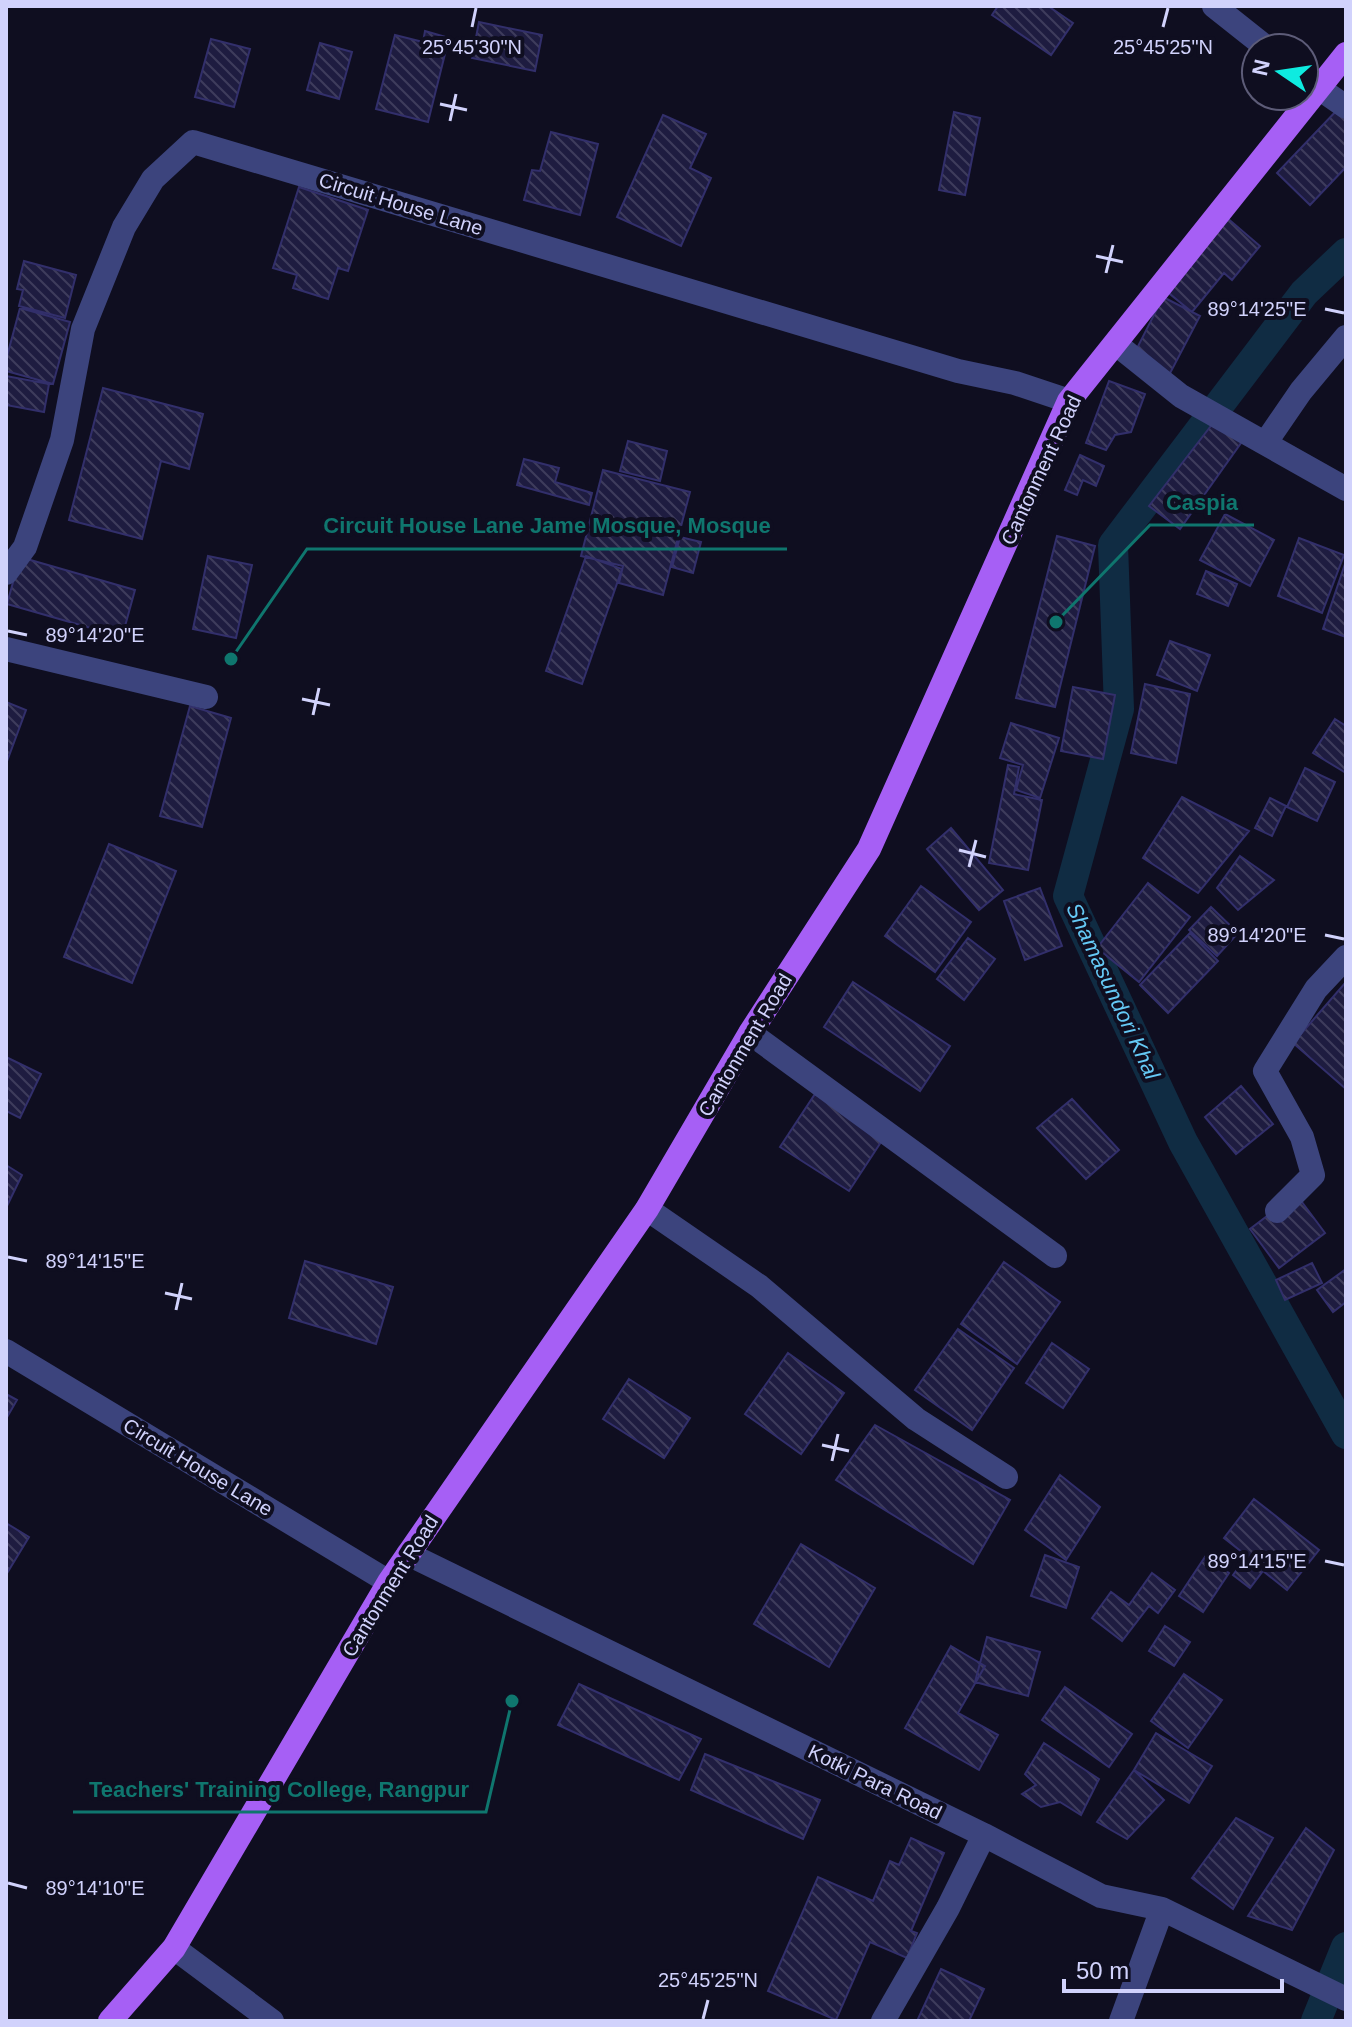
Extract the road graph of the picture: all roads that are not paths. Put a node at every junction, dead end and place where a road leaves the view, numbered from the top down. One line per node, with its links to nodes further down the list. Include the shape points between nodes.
1 (1214, 6): 2 (street)
2 (1247, 32)
3 (1346, 54): 4 (main road, Cantonment Road)
4 (1320, 75)
5 (1320, 90): 6 (street)
6 (1346, 107)
7 (1288, 112): 9 (main road, Cantonment Road)
8 (1346, 337): 10 (street)
9 (1116, 344): 11 (main road, Cantonment Road); 12 (street, via 1181,396)
10 (1336, 366): 12 (street, via 1301,391)
11 (1069, 401): 14 (street, Circuit House Lane, via 193,142 153,179 124,227 83,329 62,440 25,547); 18 (main road, Cantonment Road, via 869,849)
12 (1266, 442): 13 (street)
13 (1346, 489)
14 (6, 573)
15 (6, 649): 16 (street)
16 (206, 697)
17 (1346, 957): 20 (street, via 1316,989 1265,1071 1302,1137 1313,1175)
18 (750, 1033): 19 (main road, Cantonment Road); 21 (street)
19 (647, 1209): 23 (street, via 759,1286 916,1419); 24 (main road, Cantonment Road)
20 (1277, 1211)
21 (1055, 1256)
22 (6, 1351): 25 (street, Circuit House Lane)
23 (1006, 1477)
24 (408, 1554): 25 (main road, Cantonment Road); 26 (street, Kotki Para Road)
25 (389, 1582): 28 (main road, Cantonment Road)
26 (984, 1835): 27 (street, Kotki Para Road, via 1101,1896); 32 (street)
27 (1162, 1909): 29 (street, Kotki Para Road); 33 (street)
28 (174, 1948): 30 (main road, Cantonment Road); 31 (street)
29 (1346, 1999)
30 (110, 2021)
31 (272, 2021)
32 (883, 2021)
33 (1121, 2021)

